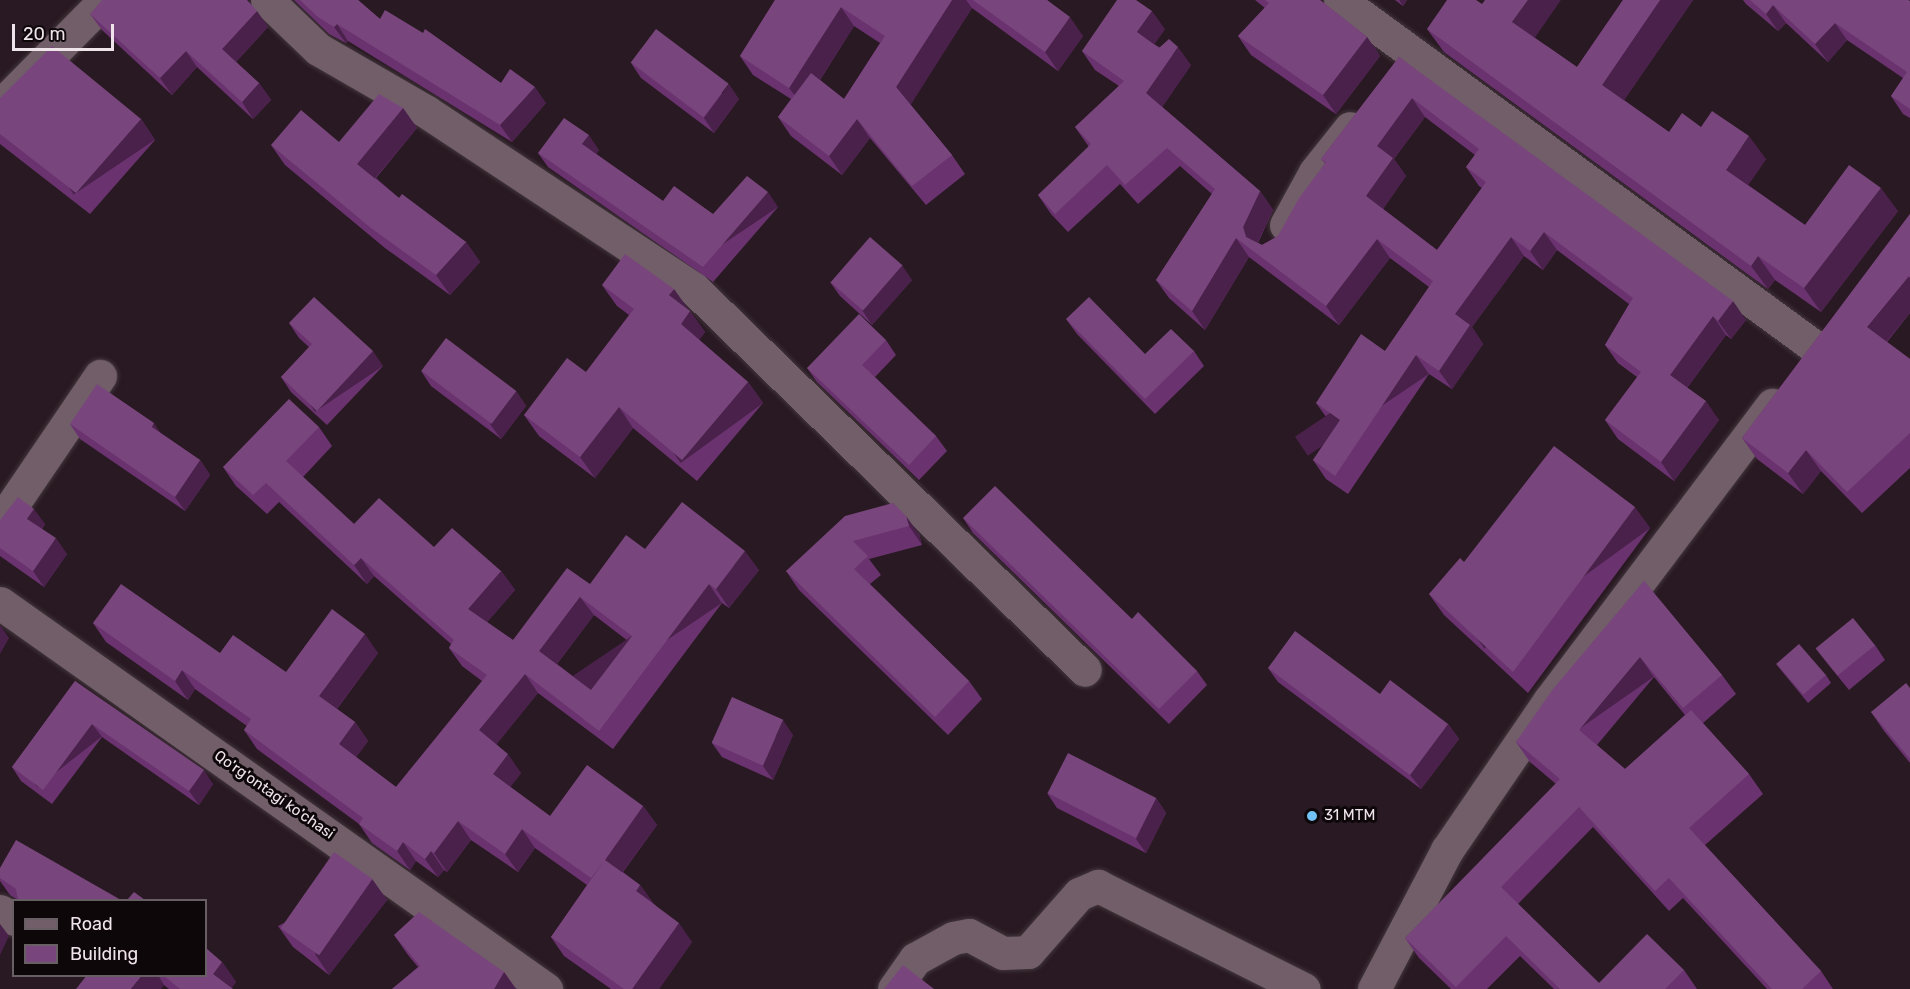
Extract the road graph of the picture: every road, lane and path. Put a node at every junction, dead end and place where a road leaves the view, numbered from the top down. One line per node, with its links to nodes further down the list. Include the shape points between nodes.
1 (105, 0): 7 (street)
2 (267, 0): 14 (street, via 318,49 427,112 693,288)
3 (1340, 0): 4 (street)
4 (1407, 51): 5 (street); 10 (street)
5 (1388, 78)
6 (1367, 104): 8 (street, via 1315,172)
7 (0, 106)
8 (1275, 245)
9 (1837, 319): 10 (street)
10 (1815, 347): 18 (street, via 1549,701 1448,850)
11 (100, 376): 12 (street)
12 (0, 523)
13 (0, 603): 15 (street, Qo'rg'ontagi ko'chasi)
14 (1085, 669)
15 (546, 989)
16 (894, 989): 17 (street, via 915,959 953,938 969,935 1003,952 1028,952 1079,894 1098,886)
17 (1304, 989)
18 (1374, 989)

